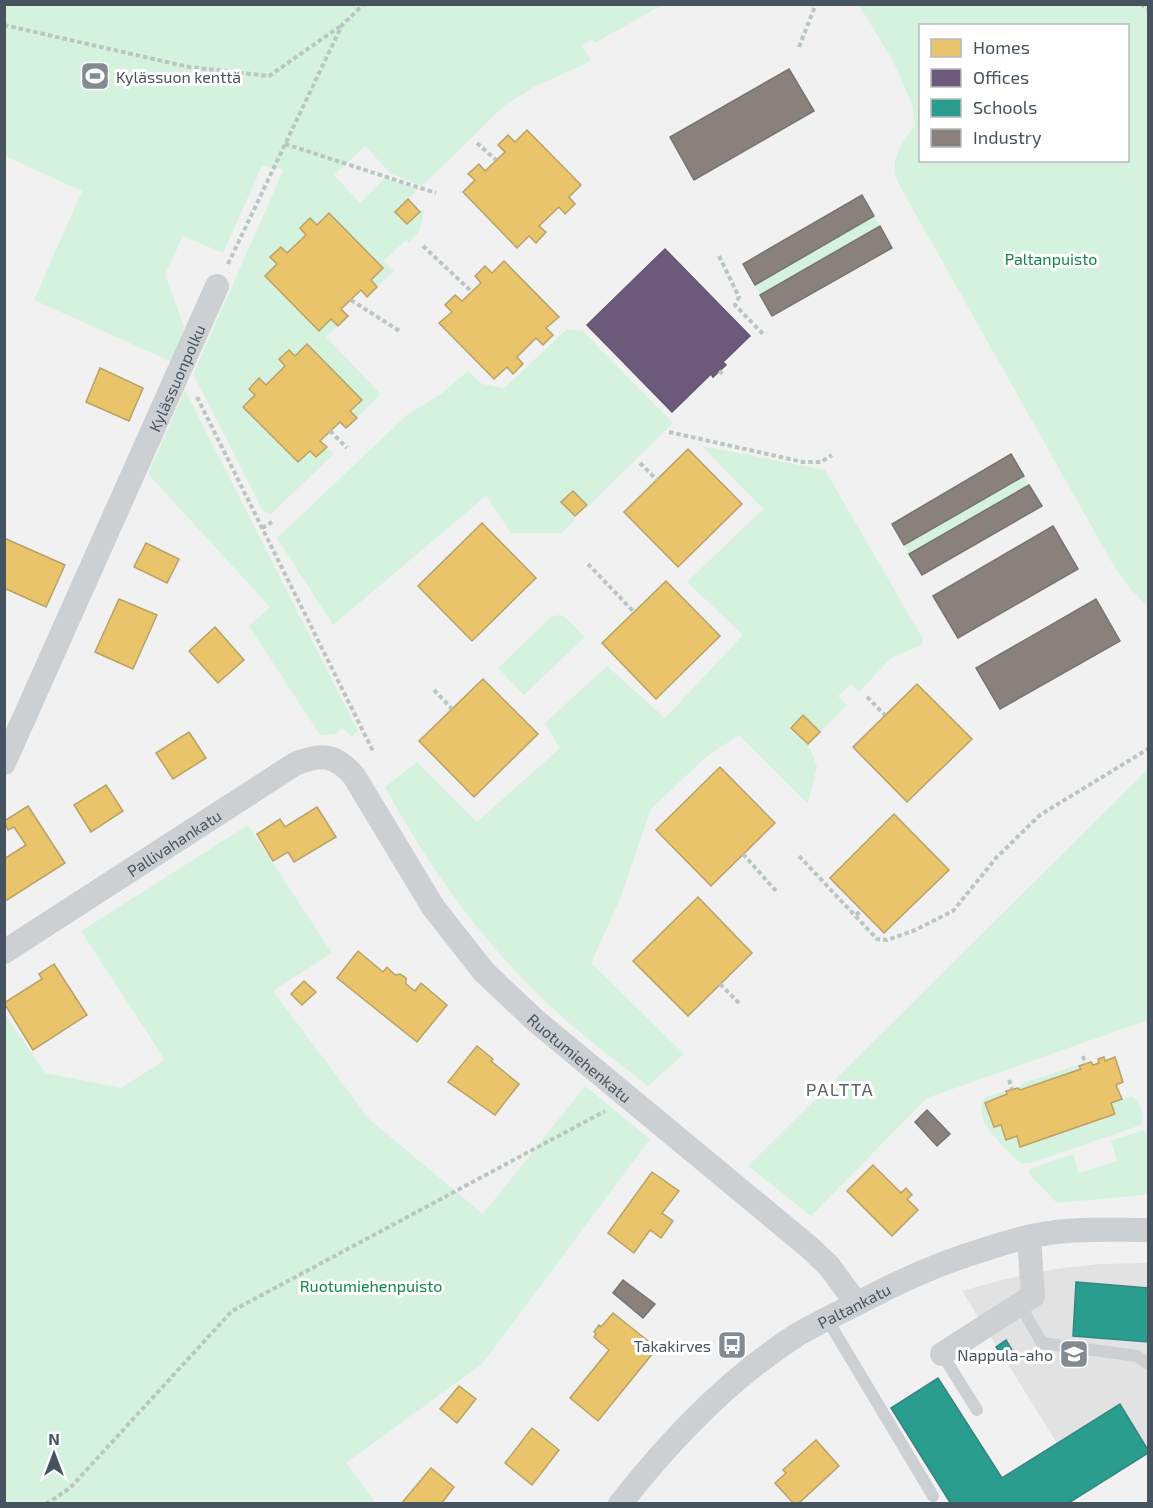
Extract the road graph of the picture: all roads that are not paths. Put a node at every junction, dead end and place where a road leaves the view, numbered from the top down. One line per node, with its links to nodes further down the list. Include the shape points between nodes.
1 (218, 286): 2 (street, Kylässuonpolku)
2 (4, 763)
3 (349, 770): 4 (street, Pallivahankatu, via 338,760 324,756 295,764); 7 (street, Ruotumiehenkatu, via 433,907 484,972 536,1021 809,1246)
4 (4, 952)
5 (1149, 1230): 6 (street, Paltankatu, via 1051,1232)
6 (1029, 1237): 7 (street, Paltankatu, via 950,1260); 8 (street, via 1033,1296)
7 (856, 1303): 9 (street, Paltankatu)
8 (1020, 1305): 10 (street); 11 (lane, via 1042,1343 1137,1356)
9 (826, 1319): 13 (lane); 14 (street, Paltankatu, via 796,1336 728,1388 655,1461)
10 (942, 1354): 12 (lane)
11 (1149, 1364)
12 (977, 1410)
13 (933, 1496)
14 (620, 1503)

